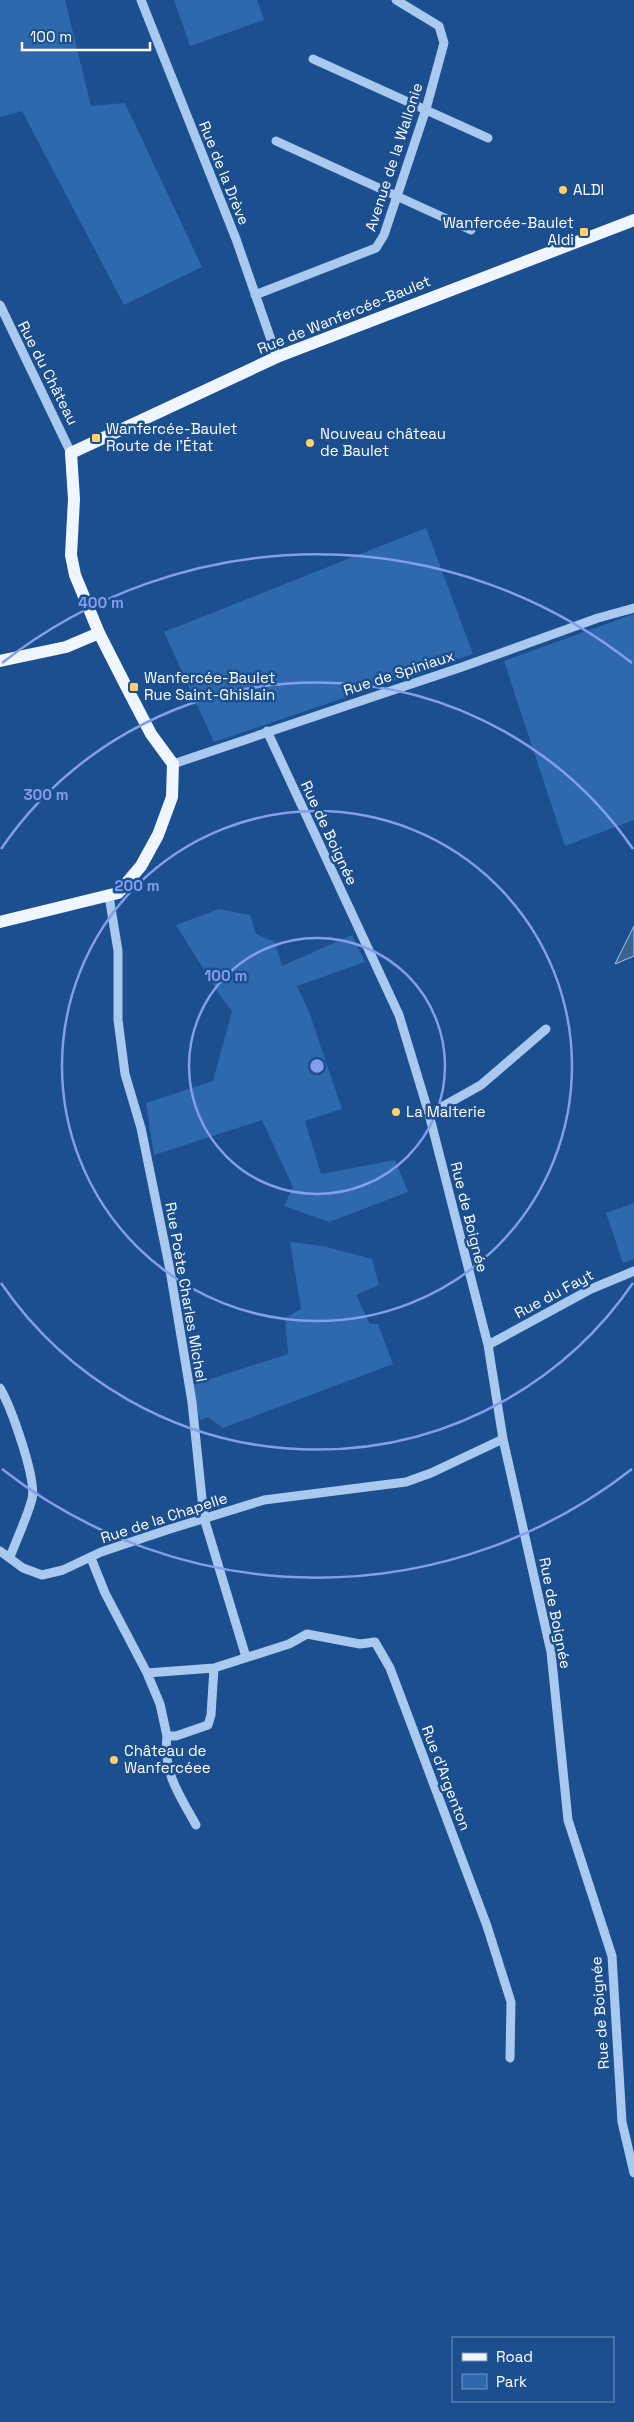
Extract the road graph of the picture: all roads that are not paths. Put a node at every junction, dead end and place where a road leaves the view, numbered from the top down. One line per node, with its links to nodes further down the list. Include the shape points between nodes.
1 (141, 0): 10 (street, Rue de la Drève)
2 (396, 0): 4 (street, Avenue de la Wallonie, via 439,26 444,43)
3 (313, 59): 4 (street)
4 (426, 109): 5 (street); 7 (street, Avenue de la Wallonie)
5 (488, 138)
6 (276, 141): 7 (street)
7 (396, 197): 9 (street); 10 (street, Avenue de la Wallonie, via 384,235 376,248)
8 (634, 220): 12 (main road, Rue de Wanfercée-Baulet)
9 (470, 230)
10 (255, 295): 12 (street, Rue de la Drève)
11 (0, 305): 13 (street, Rue du Château)
12 (277, 357): 13 (main road, Rue de Wanfercée-Baulet)
13 (71, 453): 15 (main road, via 74,499 72,564)
14 (634, 608): 17 (street, Rue de Spiniaux)
15 (99, 633): 16 (main road, via 66,648); 18 (main road, via 151,734)
16 (0, 661)
17 (267, 731): 18 (street, Rue de Spiniaux); 22 (street, Rue de Boignée, via 399,1015)
18 (173, 764): 19 (main road, via 172,796 158,835 141,866 118,893)
19 (109, 896): 20 (main road); 27 (street, Rue Poète Charles Michel, via 118,951 118,1020 125,1074 141,1128 170,1270 192,1402)
20 (0, 922)
21 (546, 1029): 22 (street, via 481,1085)
22 (429, 1114): 24 (street, Rue de Boignée)
23 (634, 1271): 24 (street, Rue du Fayt, via 591,1289)
24 (488, 1344): 26 (street, Rue de Boignée)
25 (0, 1388): 29 (street, via 9,1403 25,1455 32,1497)
26 (503, 1439): 27 (street, Rue de la Chapelle, via 406,1482 264,1500); 37 (street, Rue de Boignée, via 551,1652 568,1820 612,1956 622,2122)
27 (204, 1518): 30 (street, Rue de la Chapelle); 31 (street, Rue Poète Charles Michel)
28 (0, 1551): 29 (street, Rue de la Chapelle)
29 (10, 1557): 30 (street, Rue de la Chapelle, via 22,1568 42,1575)
30 (91, 1558): 33 (street, via 105,1593)
31 (246, 1658): 32 (street); 36 (street, Rue d'Argenton, via 289,1644 307,1634 360,1644 375,1642 390,1668 487,1926 511,2002)
32 (214, 1668): 33 (street); 34 (street, via 208,1726)
33 (147, 1673): 34 (street, via 160,1704)
34 (167, 1736): 35 (street, via 165,1754 170,1778)
35 (196, 1824)
36 (510, 2058)
37 (634, 2173)

